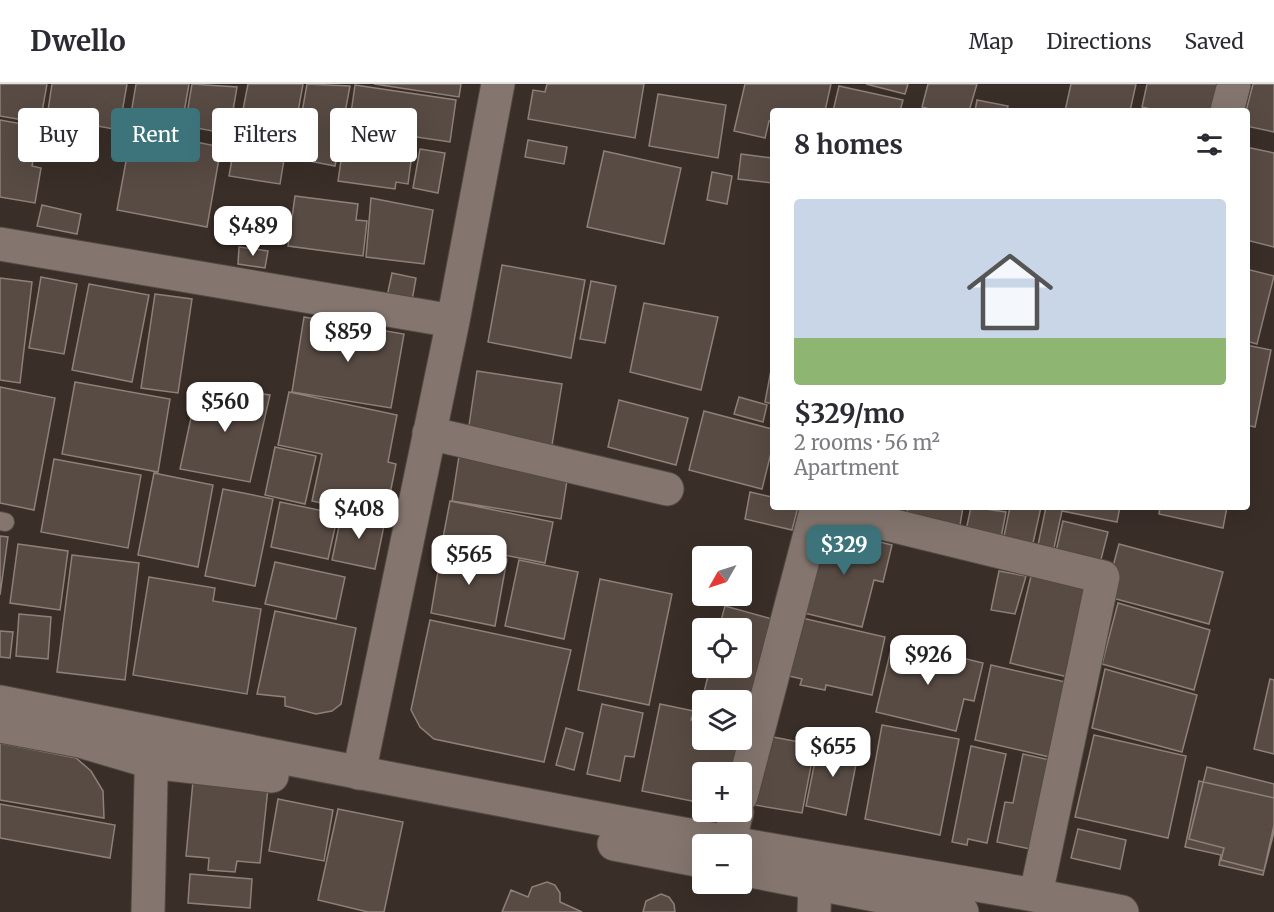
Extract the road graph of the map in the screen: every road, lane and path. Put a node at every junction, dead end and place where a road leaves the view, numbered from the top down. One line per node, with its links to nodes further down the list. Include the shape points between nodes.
1 (498, 84): 5 (street)
2 (1234, 84): 3 (street)
3 (1228, 108)
4 (0, 244): 5 (street)
5 (453, 321): 6 (street)
6 (429, 433): 7 (street); 14 (street)
7 (667, 489)
8 (816, 510): 13 (street)
9 (829, 510): 19 (street, via 1103,577)
10 (0, 702): 12 (street)
11 (0, 726): 12 (street, via 80,741)
12 (151, 747): 14 (street); 18 (street, via 258,774); 21 (street)
13 (750, 762)
14 (359, 773): 15 (street)
15 (697, 834)
16 (752, 844): 19 (street)
17 (752, 853): 20 (street)
18 (692, 859)
19 (1036, 894): 23 (street)
20 (814, 898): 22 (street)
21 (148, 912)
22 (962, 912)
23 (1122, 912)

